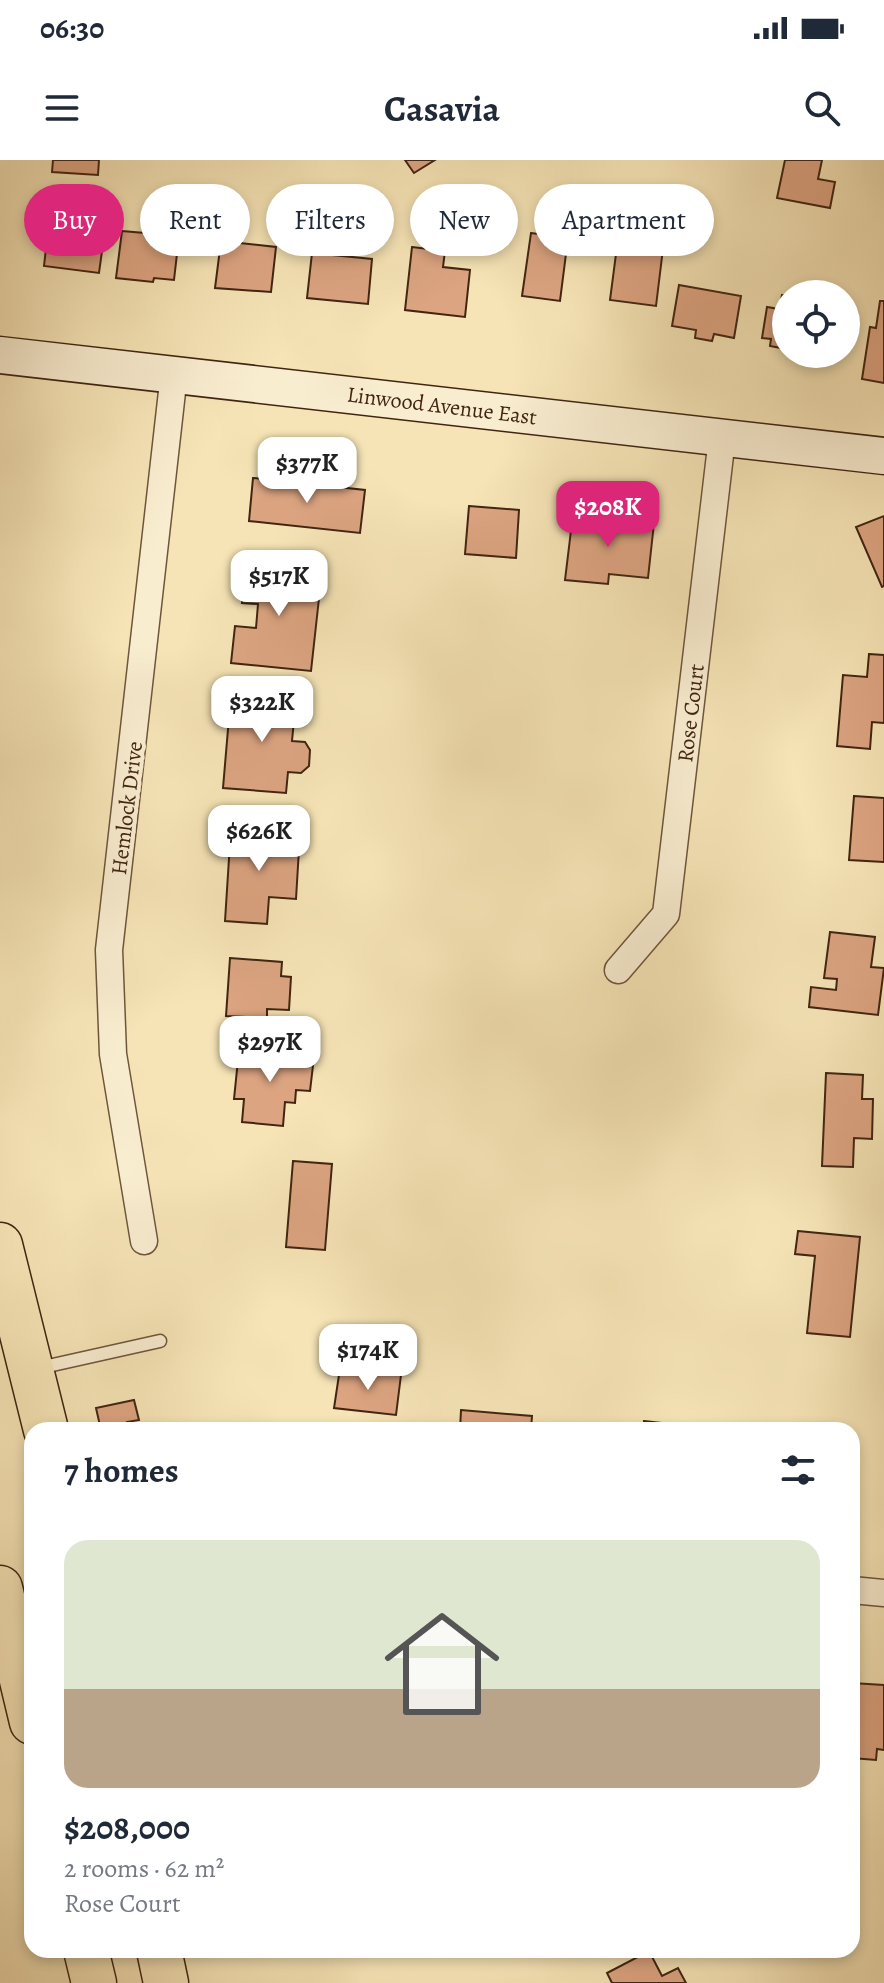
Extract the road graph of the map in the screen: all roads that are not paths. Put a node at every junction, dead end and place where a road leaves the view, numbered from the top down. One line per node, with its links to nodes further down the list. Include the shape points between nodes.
1 (0, 355): 2 (main road, Linwood Avenue East)
2 (174, 374): 3 (main road, Linwood Avenue East); 6 (street, Hemlock Drive, via 109,950 113,1054)
3 (722, 438): 4 (main road, Linwood Avenue East); 5 (street, Rose Court, via 666,914)
4 (884, 456)
5 (618, 970)
6 (144, 1241)
7 (0, 1245): 9 (highway)
8 (160, 1341): 9 (lane)
9 (32, 1369): 10 (highway)
10 (44, 1422)
11 (0, 1588): 14 (highway)
12 (860, 1591): 13 (street)
13 (884, 1593)
14 (24, 1688)
15 (88, 1958): 17 (highway)
16 (161, 1958): 18 (highway)
17 (94, 1983)
18 (166, 1983)

